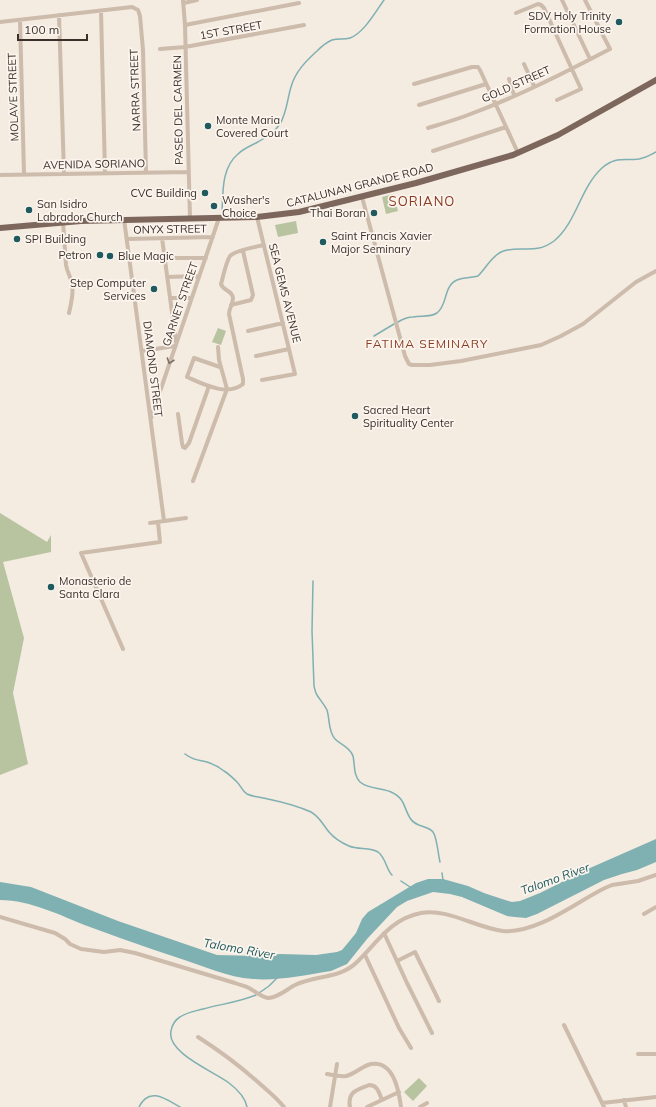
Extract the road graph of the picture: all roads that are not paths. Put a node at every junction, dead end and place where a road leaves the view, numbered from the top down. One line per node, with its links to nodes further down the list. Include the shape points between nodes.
1 (197, 0): 5 (street)
2 (288, 0): 7 (street)
3 (562, 0): 17 (street)
4 (585, 0): 17 (street, GOLD STREET, via 610,49)
5 (183, 1): 13 (street, PASEO DEL CARMEN)
6 (299, 3): 7 (street)
7 (289, 5): 13 (street)
8 (101, 11): 10 (street); 33 (street, NARRA STREET, via 132,7 140,13); 35 (street)
9 (516, 13): 19 (street, via 538,4 543,6)
10 (59, 15): 11 (street); 38 (street)
11 (20, 20): 12 (street); 37 (street, MOLAVE STREET)
12 (0, 22)
13 (185, 25): 15 (street, PASEO DEL CARMEN)
14 (304, 25): 15 (street, 1ST STREET)
15 (185, 47): 16 (street, 1ST STREET); 34 (street, PASEO DEL CARMEN)
16 (160, 49)
17 (590, 59): 19 (street, GOLD STREET)
18 (524, 64): 24 (street)
19 (572, 69): 24 (street, GOLD STREET); 26 (street, via 581,89)
20 (509, 79): 25 (street)
21 (656, 80): 32 (main road, CATALUNAN GRANDE ROAD, via 558,135)
22 (414, 84): 23 (street, via 476,67)
23 (486, 84): 27 (street); 28 (street)
24 (534, 86): 25 (street, GOLD STREET)
25 (514, 95): 27 (street, GOLD STREET)
26 (557, 100)
27 (495, 104): 29 (street); 30 (street, GOLD STREET)
28 (419, 105)
29 (506, 127): 31 (street); 32 (street)
30 (428, 128)
31 (433, 151)
32 (518, 153): 39 (main road, CATALUNAN GRANDE ROAD)
33 (146, 172): 34 (street, AVENIDA SORIANO); 35 (street, AVENIDA SORIANO)
34 (189, 172): 42 (street, PASEO DEL CARMEN)
35 (105, 173): 38 (street, AVENIDA SORIANO)
36 (0, 174): 37 (street, AVENIDA SORIANO)
37 (24, 174): 38 (street, AVENIDA SORIANO)
38 (64, 174)
39 (362, 197): 40 (main road, CATALUNAN GRANDE ROAD, via 299,212); 53 (street, via 405,356 412,365 430,366 461,362 541,345 583,324 636,282)
40 (257, 217): 41 (main road, CATALUNAN GRANDE ROAD); 49 (street, SEA GEMS AVENUE)
41 (219, 218): 42 (main road, CATALUNAN GRANDE ROAD); 46 (street, GARNET STREET)
42 (190, 219): 43 (main road, CATALUNAN GRANDE ROAD)
43 (124, 220): 44 (main road, CATALUNAN GRANDE ROAD); 48 (street, DIAMOND STREET)
44 (63, 222): 45 (main road, CATALUNAN GRANDE ROAD); 59 (street, via 66,265 73,292)
45 (0, 228)
46 (212, 237): 47 (street, ONYX STREET); 52 (street, GARNET STREET)
47 (162, 238): 48 (street, ONYX STREET); 51 (street)
48 (127, 239): 65 (street, DIAMOND STREET)
49 (264, 245): 50 (street); 60 (street, SEA GEMS AVENUE)
50 (243, 251): 58 (street, via 229,258 221,284 232,294); 58 (street, via 253,295 251,300)
51 (164, 258): 52 (street); 55 (street)
52 (206, 258): 54 (street, GARNET STREET)
53 (656, 271)
54 (199, 276): 55 (street); 57 (street, GARNET STREET)
55 (167, 277): 56 (street)
56 (170, 298): 57 (street); 62 (street)
57 (192, 298): 62 (street, GARNET STREET)
58 (231, 305): 70 (street, via 229,314 243,382 241,386)
59 (69, 313)
60 (283, 323): 61 (street); 64 (street, SEA GEMS AVENUE)
61 (248, 331)
62 (176, 345): 65 (street); 72 (street, GARNET STREET, one-way to 72)
63 (218, 347): 67 (street)
64 (289, 349): 66 (street); 68 (street, SEA GEMS AVENUE, via 295,374)
65 (142, 351): 72 (street, DIAMOND STREET)
66 (256, 356)
67 (220, 367): 69 (street, via 194,358 187,378); 70 (street)
68 (262, 380)
69 (209, 386): 70 (street); 71 (street, via 185,448 182,444)
70 (227, 389): 73 (street)
71 (178, 414)
72 (150, 419): 75 (street, DIAMOND STREET)
73 (193, 481)
74 (186, 518): 75 (street)
75 (164, 521): 76 (street)
76 (158, 522): 77 (street); 78 (street, via 160,542 81,554)
77 (150, 523)
78 (123, 649)
79 (656, 875): 83 (street, via 612,885 522,930 495,929 431,912 410,916)
80 (656, 907): 81 (street)
81 (644, 914)
82 (0, 917): 84 (street, via 55,933 81,949 126,951 155,958 251,989 269,998 302,983 341,973 352,968)
83 (384, 933): 84 (street); 85 (street)
84 (364, 955): 90 (street)
85 (396, 961): 86 (street, via 415,952); 88 (street)
86 (439, 1001)
87 (564, 1025): 101 (street)
88 (432, 1033)
89 (198, 1037): 102 (street, via 245,1070)
90 (411, 1048)
91 (638, 1054): 92 (street)
92 (656, 1054)
93 (337, 1064): 95 (street)
94 (327, 1074): 95 (street)
95 (335, 1075): 96 (street, via 348,1075 370,1065 380,1065 389,1070); 103 (street)
96 (399, 1092): 98 (street); 106 (street)
97 (656, 1097): 99 (street)
98 (382, 1100): 104 (street, via 376,1086 370,1085 352,1094); 105 (street)
99 (624, 1100): 101 (street); 108 (street)
100 (427, 1103): 107 (street)
101 (603, 1105)
102 (284, 1107)
103 (330, 1107)
104 (350, 1107)
105 (367, 1107)
106 (401, 1107)
107 (420, 1107)
108 (626, 1107)

